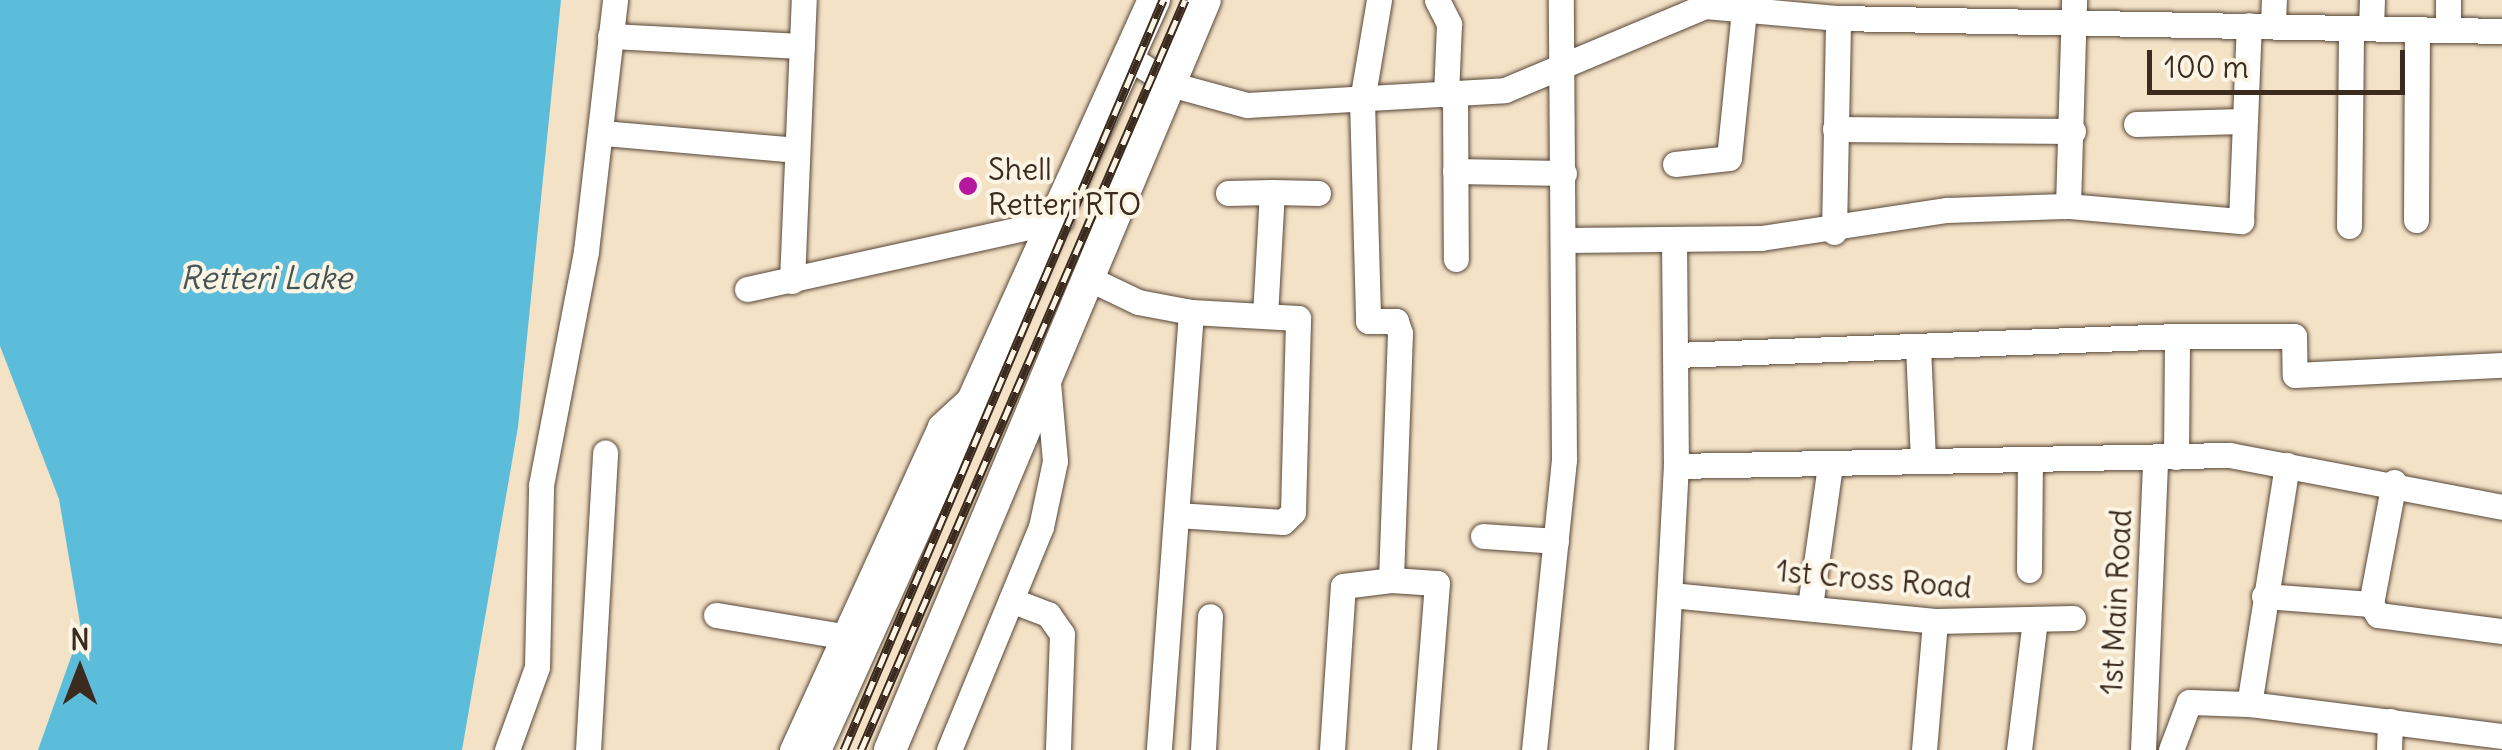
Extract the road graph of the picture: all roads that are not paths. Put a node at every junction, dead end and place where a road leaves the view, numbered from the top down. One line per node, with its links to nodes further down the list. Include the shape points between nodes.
1 (616, 0): 21 (street)
2 (804, 0): 22 (street)
3 (1154, 0): 23 (main road)
4 (1205, 0): 25 (main road)
5 (1379, 0): 27 (street)
6 (1437, 0): 26 (street, via 1448,24)
7 (1561, 0): 24 (street)
8 (2372, 0): 17 (street)
9 (2448, 0): 19 (street)
10 (1706, 3): 11 (street); 24 (street)
11 (1744, 10): 16 (street); 34 (street, via 1729,158)
12 (1979, 10): 13 (street); 16 (street)
13 (2074, 10): 14 (street); 31 (street)
14 (2152, 11): 15 (street)
15 (2265, 17): 17 (street); 28 (street)
16 (1838, 18): 30 (street)
17 (2361, 28): 18 (street); 43 (street)
18 (2417, 29): 19 (street); 42 (street)
19 (2448, 30): 20 (street)
20 (2502, 30)
21 (610, 36): 22 (street); 32 (street)
22 (802, 46): 33 (street)
23 (1126, 56): 25 (street); 41 (main road)
24 (1564, 71): 26 (street); 36 (street)
25 (1170, 84): 27 (street, via 1247,105); 48 (main road)
26 (1450, 95): 27 (street); 35 (street)
27 (1362, 101): 74 (street, via 1368,321 1396,321 1400,333)
28 (2242, 121): 29 (street); 40 (street, via 2241,221)
29 (2136, 124)
30 (1835, 129): 31 (street); 44 (street)
31 (2073, 131): 40 (street)
32 (604, 133): 33 (street); 90 (street, via 541,485 537,667)
33 (796, 150): 49 (street)
34 (1674, 164)
35 (1455, 171): 36 (street); 47 (street)
36 (1564, 173): 46 (street)
37 (1272, 192): 38 (street); 39 (street); 52 (street)
38 (1228, 193)
39 (1318, 193)
40 (2068, 206): 44 (street, via 1947,210)
41 (1060, 220): 49 (street); 58 (main road)
42 (2416, 220)
43 (2349, 226)
44 (1834, 232): 45 (street)
45 (1674, 239): 46 (street); 55 (street)
46 (1566, 240): 72 (street)
47 (1456, 259)
48 (1088, 278): 51 (street, via 1138,302); 57 (main road)
49 (792, 281): 50 (street)
50 (747, 289)
51 (1192, 312): 52 (street); 70 (street)
52 (1266, 316): 70 (street, via 1298,318 1290,519)
53 (2177, 336): 54 (street); 56 (street, via 2294,336 2294,375); 62 (street, 1st Main Road)
54 (1918, 346): 55 (street); 64 (street)
55 (1676, 355): 66 (street)
56 (2502, 365)
57 (1048, 382): 61 (main road); 77 (street, via 1055,461)
58 (982, 389): 59 (main road); 86 (street, via 956,402 940,426)
59 (958, 430): 93 (main road); 94 (main road, via 953,468)
60 (604, 452): 91 (street)
61 (1014, 456): 95 (main road, via 984,475); 96 (main road)
62 (2165, 458): 63 (street); 65 (street); 107 (street, 1st Main Road)
63 (2030, 459): 64 (street); 73 (street)
64 (1923, 460): 67 (street)
65 (2287, 465): 68 (street); 76 (street)
66 (1676, 466): 67 (street); 75 (street)
67 (1830, 466): 79 (street)
68 (2394, 482): 69 (street); 78 (street)
69 (2502, 507)
70 (1178, 515): 99 (street)
71 (1483, 536): 72 (street)
72 (1556, 541): 103 (street)
73 (2029, 570)
74 (1391, 580): 101 (street, via 1343,586); 102 (street, via 1436,583)
75 (1671, 595): 79 (street, 1st Cross Road); 104 (street)
76 (2264, 596): 78 (street); 87 (street)
77 (1012, 600): 97 (street); 98 (street, via 1048,614 1062,634)
78 (2371, 604): 85 (street, via 2378,615)
79 (1810, 606): 84 (street, 1st Cross Road)
80 (716, 615): 86 (street)
81 (1210, 616): 100 (street)
82 (2072, 618): 83 (street, 1st Cross Road)
83 (2035, 619): 84 (street, 1st Cross Road); 106 (street)
84 (1935, 621): 105 (street)
85 (2502, 631)
86 (842, 636): 92 (street)
87 (2249, 704): 88 (street); 108 (street, via 2189,702)
88 (2390, 721): 89 (street); 109 (street)
89 (2502, 736)
90 (507, 750)
91 (588, 750)
92 (792, 750)
93 (816, 750)
94 (832, 750)
95 (868, 750)
96 (890, 750)
97 (949, 750)
98 (1058, 750)
99 (1159, 750)
100 (1203, 750)
101 (1332, 750)
102 (1424, 750)
103 (1534, 750)
104 (1660, 750)
105 (1924, 750)
106 (2019, 750)
107 (2143, 750)
108 (2172, 750)
109 (2388, 750)

